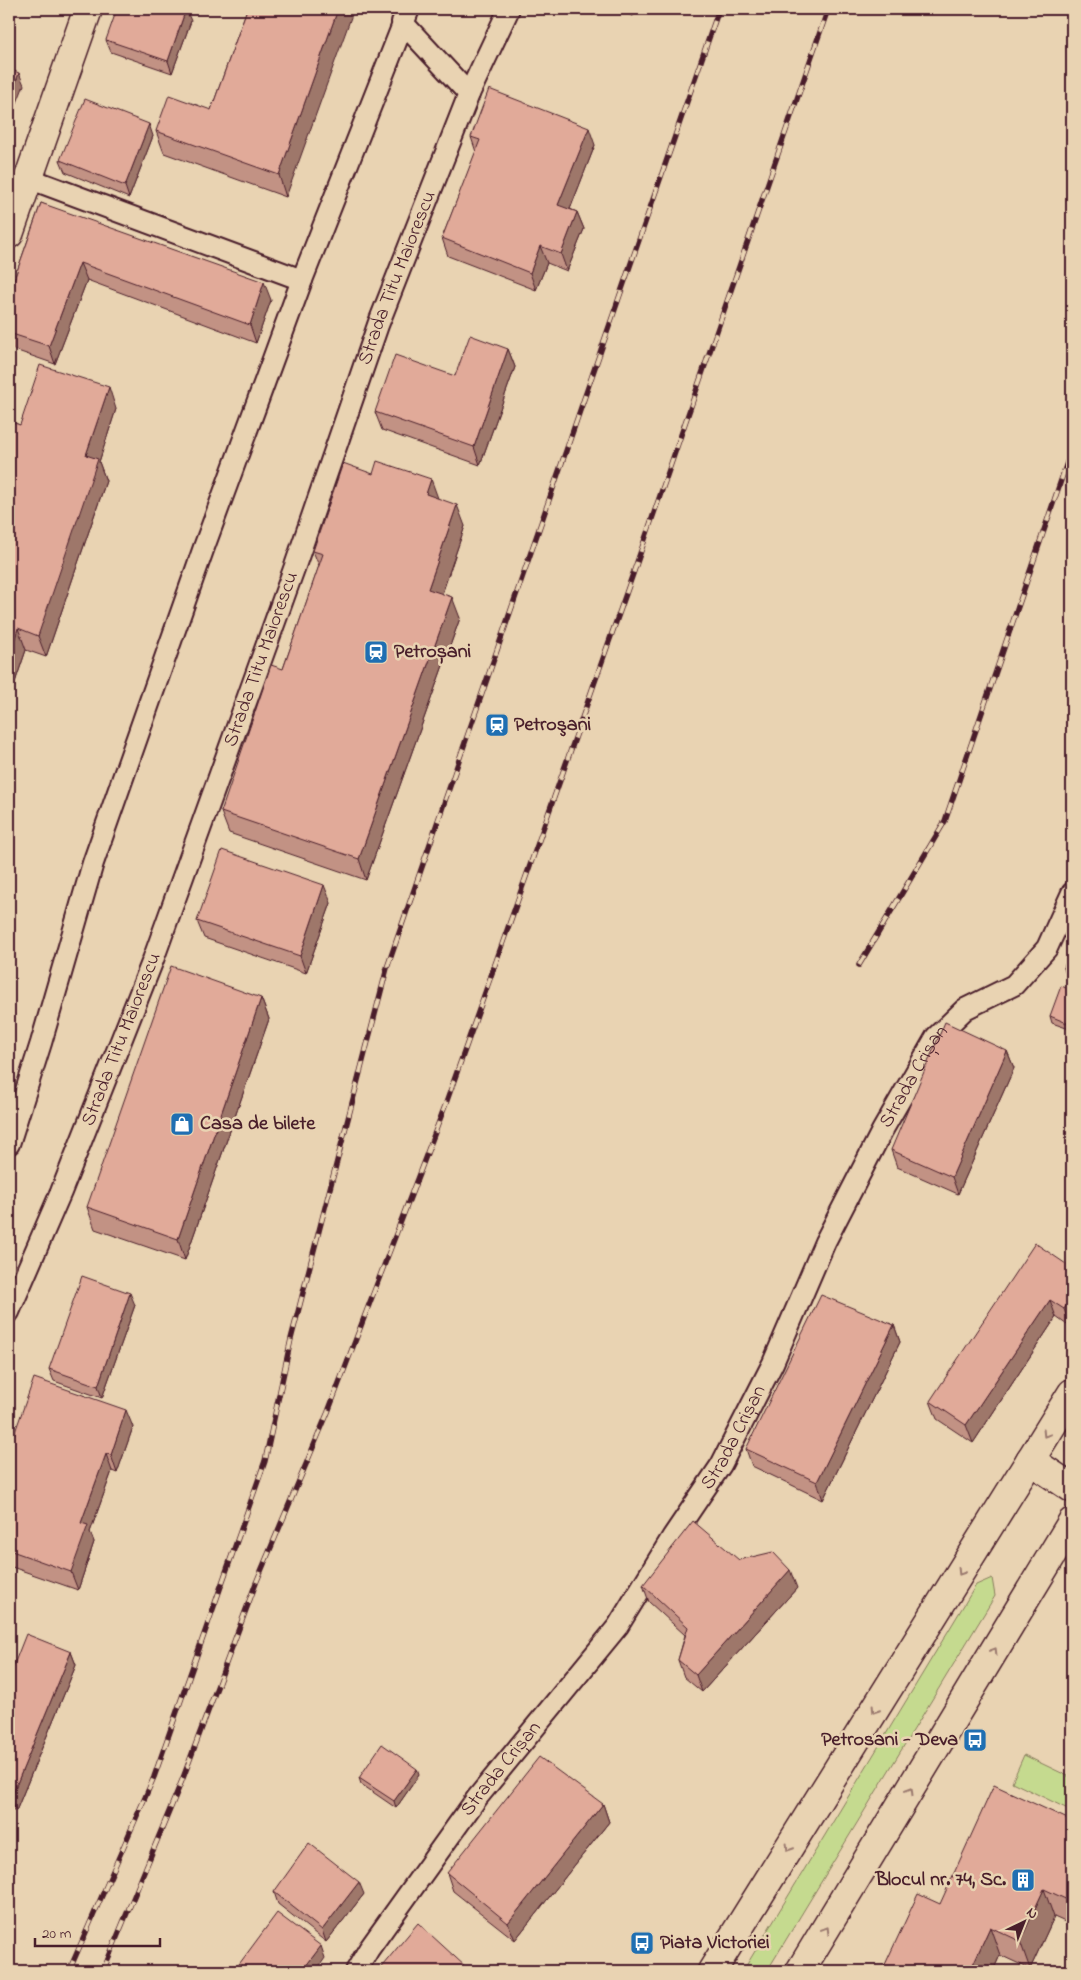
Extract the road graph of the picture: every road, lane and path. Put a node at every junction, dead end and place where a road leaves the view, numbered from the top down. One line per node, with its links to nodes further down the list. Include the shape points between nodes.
1 (88, 9): 5 (main road)
2 (510, 9): 4 (lane, Strada Titu Maiorescu)
3 (406, 16): 4 (lane); 7 (lane)
4 (470, 94): 10 (lane, Strada Titu Maiorescu, via 378,325 153,960 61,1192)
5 (18, 174): 6 (main road); 7 (lane)
6 (9, 234)
7 (302, 280): 9 (lane, via 93,863)
8 (1072, 893): 15 (lane, Strada Crișan, via 1047,948 1014,984 965,1009 936,1036 825,1242 773,1363 721,1465 618,1626 477,1798)
9 (9, 1144)
10 (9, 1312)
11 (1072, 1393): 12 (main road, one-way to 12)
12 (1030, 1460): 13 (main road); 16 (main road, one-way to 16)
13 (1072, 1488)
14 (1072, 1522): 17 (main road, one-way to 14)
15 (356, 1971)
16 (712, 1971)
17 (800, 1971)

